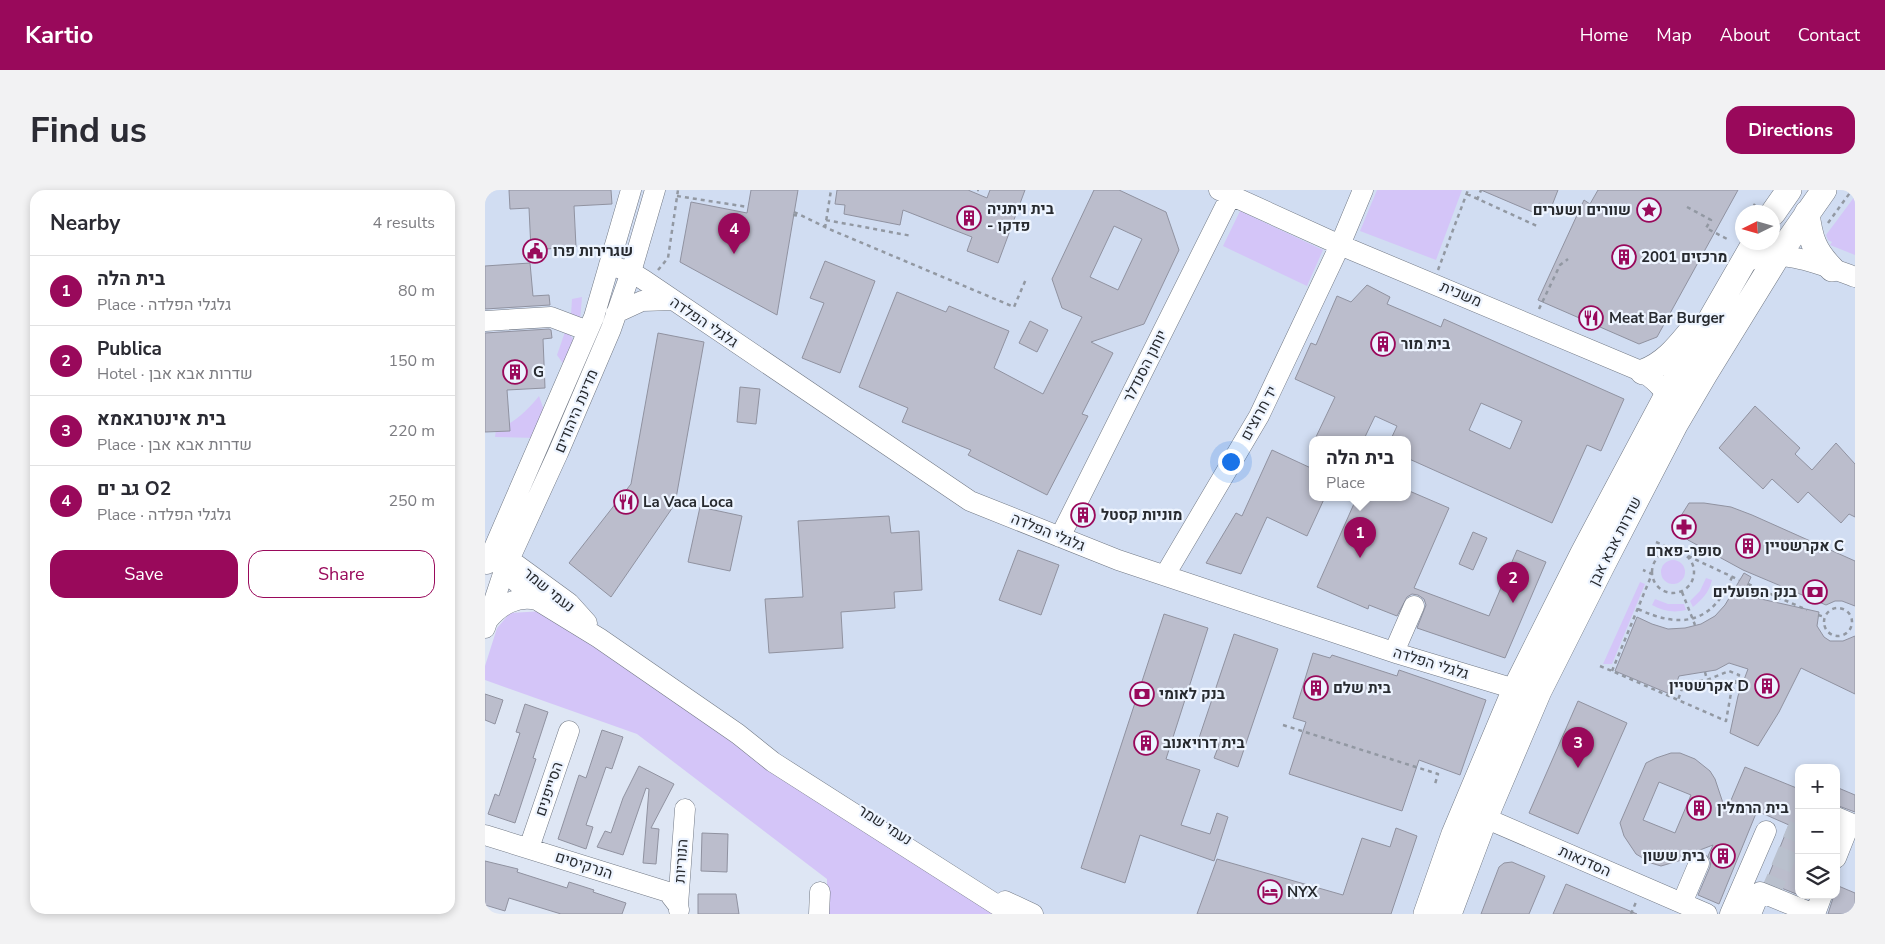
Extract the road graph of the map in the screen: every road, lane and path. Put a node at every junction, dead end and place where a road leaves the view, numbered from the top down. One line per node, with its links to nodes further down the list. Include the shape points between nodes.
1 (631, 190): 29 (street, מדינת היהודים)
2 (655, 190): 30 (street, מדינת היהודים)
3 (678, 190): 13 (path)
4 (831, 190): 19 (path)
5 (1363, 190): 25 (street, יד חרוצים)
6 (1468, 190): 12 (path)
7 (1481, 190): 14 (path)
8 (1789, 190): 15 (main road)
9 (1824, 190): 20 (main road, שדרות אבא אבן)
10 (1852, 190): 20 (path)
11 (1225, 192): 25 (street, משכית); 44 (street, יוחנן הסנדלר)
12 (1467, 194): 14 (path); 34 (path)
13 (677, 196): 16 (path); 32 (path, via 668,258)
14 (1477, 200): 21 (path)
15 (1768, 205)
16 (748, 207)
17 (1687, 207): 24 (path, via 1711,220 1706,228)
18 (794, 213): 22 (path)
19 (827, 220): 22 (path); 23 (path)
20 (1815, 221): 27 (main road, שדרות אבא אבן); 31 (main road, via 1809,229 1814,247)
21 (1537, 226)
22 (825, 228): 33 (path, via 1014,307)
23 (912, 236)
24 (1729, 240)
25 (1340, 245): 34 (street, משכית); 52 (street, יד חרוצים, via 1259,416)
26 (1750, 252): 27 (street, via 1751,259); 35 (main road, שדרות אבא אבן)
27 (1777, 257): 31 (street, via 1798,258); 43 (main road, שדרות אבא אבן)
28 (1568, 259): 37 (path, via 1560,265)
29 (609, 265): 30 (street, גלגלי הפלדה); 40 (street, מדינת היהודים)
30 (631, 272): 36 (street, גלגלי הפלדה); 38 (street, מדינת היהודים)
31 (1844, 273)
32 (654, 274)
33 (1026, 279)
34 (1433, 283): 41 (street, משכית)
35 (1724, 294): 41 (main road, via 1669,356); 42 (main road, שדרות אבא אבן)
36 (672, 300): 38 (street, via 642,301); 44 (street, גלגלי הפלדה, via 970,501)
37 (1539, 309)
38 (616, 313): 45 (street, מדינת היהודים)
39 (485, 321): 40 (street, via 551,317)
40 (588, 330): 48 (street, מדינת היהודים)
41 (1643, 372): 42 (street, משכית)
42 (1667, 395): 43 (street, משכית); 74 (main road, שדרות אבא אבן, via 1583,553)
43 (1675, 425): 74 (main road, שדרות אבא אבן)
44 (1060, 537): 52 (street, גלגלי הפלדה)
45 (518, 541): 48 (street, מדינת היהודים); 50 (street)
46 (1656, 542): 47 (path)
47 (1683, 553): 51 (path, via 1664,553 1655,562); 53 (path); 56 (path, via 1694,569 1692,582)
48 (497, 560): 50 (street, נעמי שמר); 57 (street, נעמי שמר); 64 (street, מדינת היהודים)
49 (1643, 570): 51 (path)
50 (531, 574): 68 (street, נעמי שמר, via 569,603)
51 (1652, 574): 56 (path, via 1656,585 1665,592); 59 (path)
52 (1165, 575): 69 (street, גלגלי הפלדה)
53 (1732, 577): 54 (path); 63 (path, via 1721,598)
54 (1739, 580)
55 (1748, 584): 60 (path)
56 (1682, 592): 63 (path)
57 (537, 600): 64 (street, via 522,598 509,602); 68 (street, נעמי שמר)
58 (1414, 606): 69 (street)
59 (1638, 609): 63 (path, via 1667,620); 71 (path)
60 (1807, 610)
61 (1818, 615): 62 (path)
62 (1825, 617): 66 (path, via 1825,628 1833,635 1844,634); 66 (path, via 1832,610 1842,609 1850,617)
63 (1694, 619): 65 (path)
64 (486, 624)
65 (1695, 625)
66 (1850, 628): 67 (path)
67 (1855, 630)
68 (599, 638): 78 (street, נעמי שמר)
69 (1394, 652): 74 (street, גלגלי הפלדה)
70 (1600, 666): 71 (path)
71 (1612, 672): 75 (path)
72 (1705, 672): 73 (path)
73 (1707, 680): 75 (path, via 1684,683); 75 (path, via 1729,671 1739,675 1731,693 1726,721)
74 (1527, 690): 80 (main road, שדרות אבא אבן); 82 (main road, שדרות אבא אבן)
75 (1678, 700)
76 (1283, 724): 79 (path, via 1438,774)
77 (569, 730): 86 (street, הסייפנים)
78 (739, 734): 95 (street, נעמי שמר, via 773,762); 96 (street, נעמי שמר, via 998,898)
79 (1435, 784)
80 (1469, 800): 82 (street, הסדנאות); 97 (main road, שדרות אבא אבן)
81 (685, 808): 93 (street, הנוריות)
82 (1485, 818): 92 (street, הסדנאות); 98 (main road, שדרות אבא אבן)
83 (1840, 818): 87 (street, via 1850,822)
84 (1766, 831): 101 (street)
85 (485, 835): 86 (street, הנרקיסים)
86 (529, 848): 93 (street, הנרקיסים, via 668,892)
87 (1840, 848)
88 (1699, 863): 92 (street)
89 (820, 892): 94 (street)
90 (1638, 898): 99 (path)
91 (1820, 899): 103 (street)
92 (1682, 903): 100 (street, הסדנאות)
93 (679, 910)
94 (819, 914)
95 (1015, 914)
96 (1033, 914)
97 (1426, 914)
98 (1449, 914)
99 (1631, 914)
100 (1707, 914)
101 (1730, 914)
102 (1751, 914): 103 (street, via 1759,892)
103 (1814, 914)

